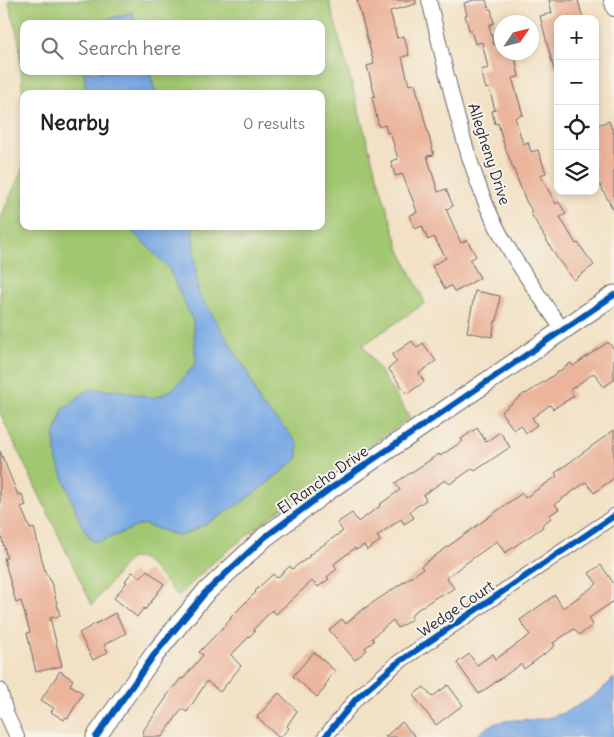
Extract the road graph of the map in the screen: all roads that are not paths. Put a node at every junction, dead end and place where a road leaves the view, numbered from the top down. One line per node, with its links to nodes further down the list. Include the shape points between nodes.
1 (429, 0): 5 (street, Allegheny Drive, via 482,195 516,260)
2 (611, 0): 3 (street)
3 (614, 9)
4 (614, 295): 5 (street, El Rancho Drive)
5 (563, 331): 9 (street, El Rancho Drive, via 327,491 265,537 204,594 154,655)
6 (614, 516): 10 (street, Wedge Court, via 396,664 356,699)
7 (0, 690): 8 (street)
8 (16, 737)
9 (96, 737)
10 (325, 737)

